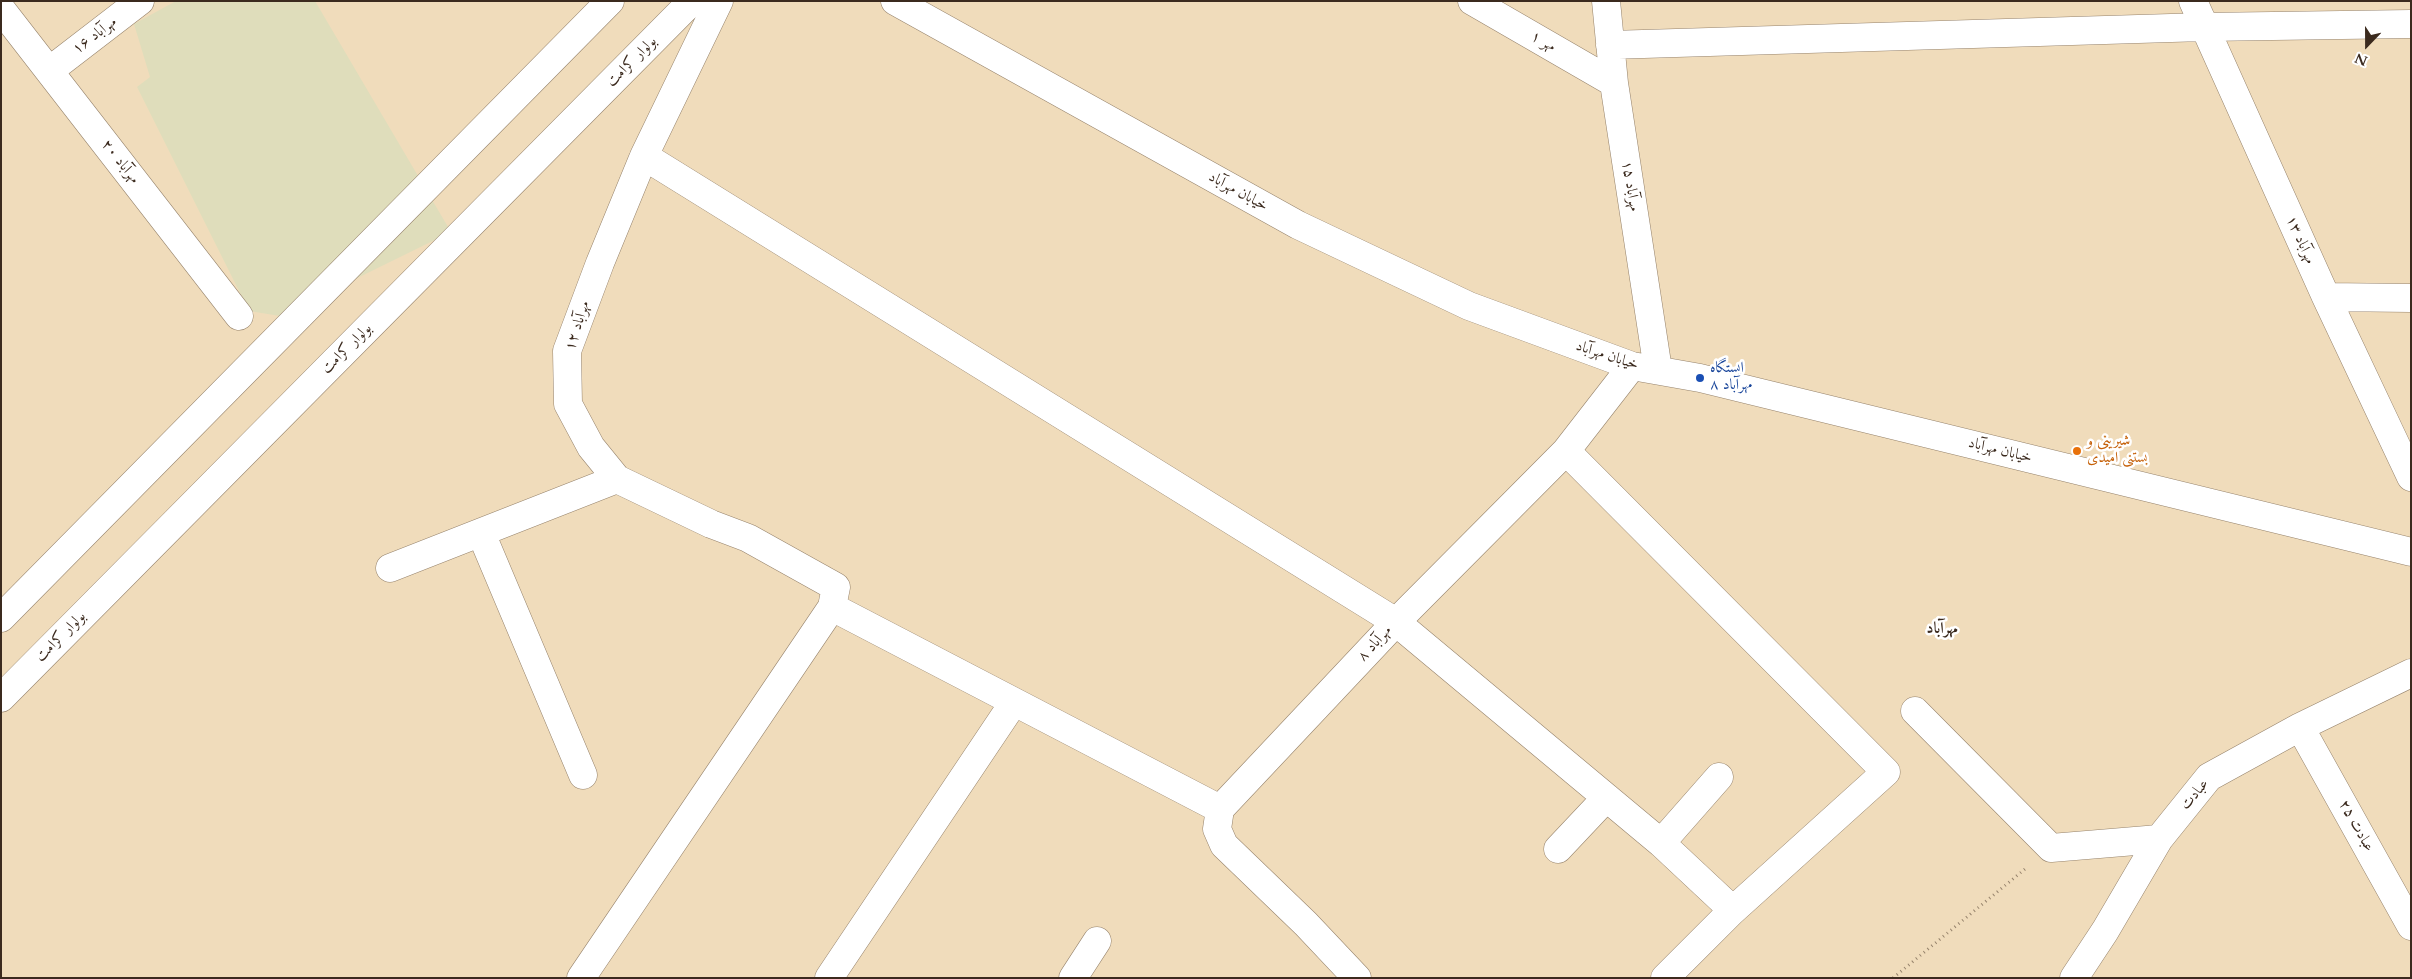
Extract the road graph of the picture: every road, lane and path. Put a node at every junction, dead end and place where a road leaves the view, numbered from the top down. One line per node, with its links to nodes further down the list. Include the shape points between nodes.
1 (140, 1): 13 (street, مهرآباد ۱۶)
2 (610, 1): 27 (street)
3 (692, 1): 30 (street, بولوار کرامت)
4 (719, 1): 15 (street, مهرآباد ۱۲)
5 (895, 1): 19 (street, خیابان مهرآباد, via 1298,225 1468,306)
6 (1472, 1): 14 (street, مهر ۱)
7 (1606, 1): 12 (street, مهرآباد ۱۵)
8 (2193, 1): 11 (street, مهرآباد ۱۳)
9 (1, 9): 13 (street, مهرآباد ۲۰)
10 (2411, 24): 11 (street)
11 (2204, 27): 12 (street); 16 (street, مهرآباد ۱۳)
12 (1610, 45): 14 (street, مهرآباد ۱۵)
13 (49, 71): 18 (street, مهرآباد ۲۰)
14 (1614, 84): 19 (street, مهرآباد ۱۵)
15 (644, 156): 22 (street, مهرآباد ۱۲, via 567,350 568,404 591,447); 28 (street)
16 (2326, 297): 17 (street); 21 (street, مهرآباد ۱۳)
17 (2411, 298)
18 (239, 316)
19 (1645, 368): 20 (street, مهرآباد ۸); 24 (street, خیابان مهرآباد, via 1700,378)
20 (1566, 451): 28 (street, مهرآباد ۸); 42 (street, via 1886,772)
21 (2411, 476)
22 (617, 479): 23 (street); 26 (street, مهرآباد ۱۲, via 748,538)
23 (481, 533): 25 (street); 34 (street)
24 (2411, 552)
25 (390, 568)
26 (834, 597): 31 (street, مهرآباد ۱۲); 46 (street)
27 (1, 618)
28 (1396, 622): 36 (street); 37 (street, مهرآباد ۸)
29 (2411, 673): 33 (street, عبادت)
30 (1, 698)
31 (1014, 702): 37 (street, مهرآباد ۱۲); 47 (street)
32 (1916, 711): 40 (street)
33 (2300, 726): 38 (street, عبادت, via 2209,777); 43 (street, عبادت ۲۵)
34 (582, 775)
35 (1719, 777): 39 (street)
36 (1606, 798): 39 (street); 41 (street)
37 (1220, 809): 49 (street, via 1216,829 1224,845)
38 (2159, 839): 40 (street); 45 (street, عبادت)
39 (1661, 843): 42 (street)
40 (2051, 848): 51 (path)
41 (1558, 849)
42 (1731, 912): 50 (street)
43 (2411, 926)
44 (1097, 941): 48 (street)
45 (2078, 976)
46 (581, 978)
47 (829, 978)
48 (1073, 978)
49 (1357, 978)
50 (1666, 978)
51 (1893, 978)

